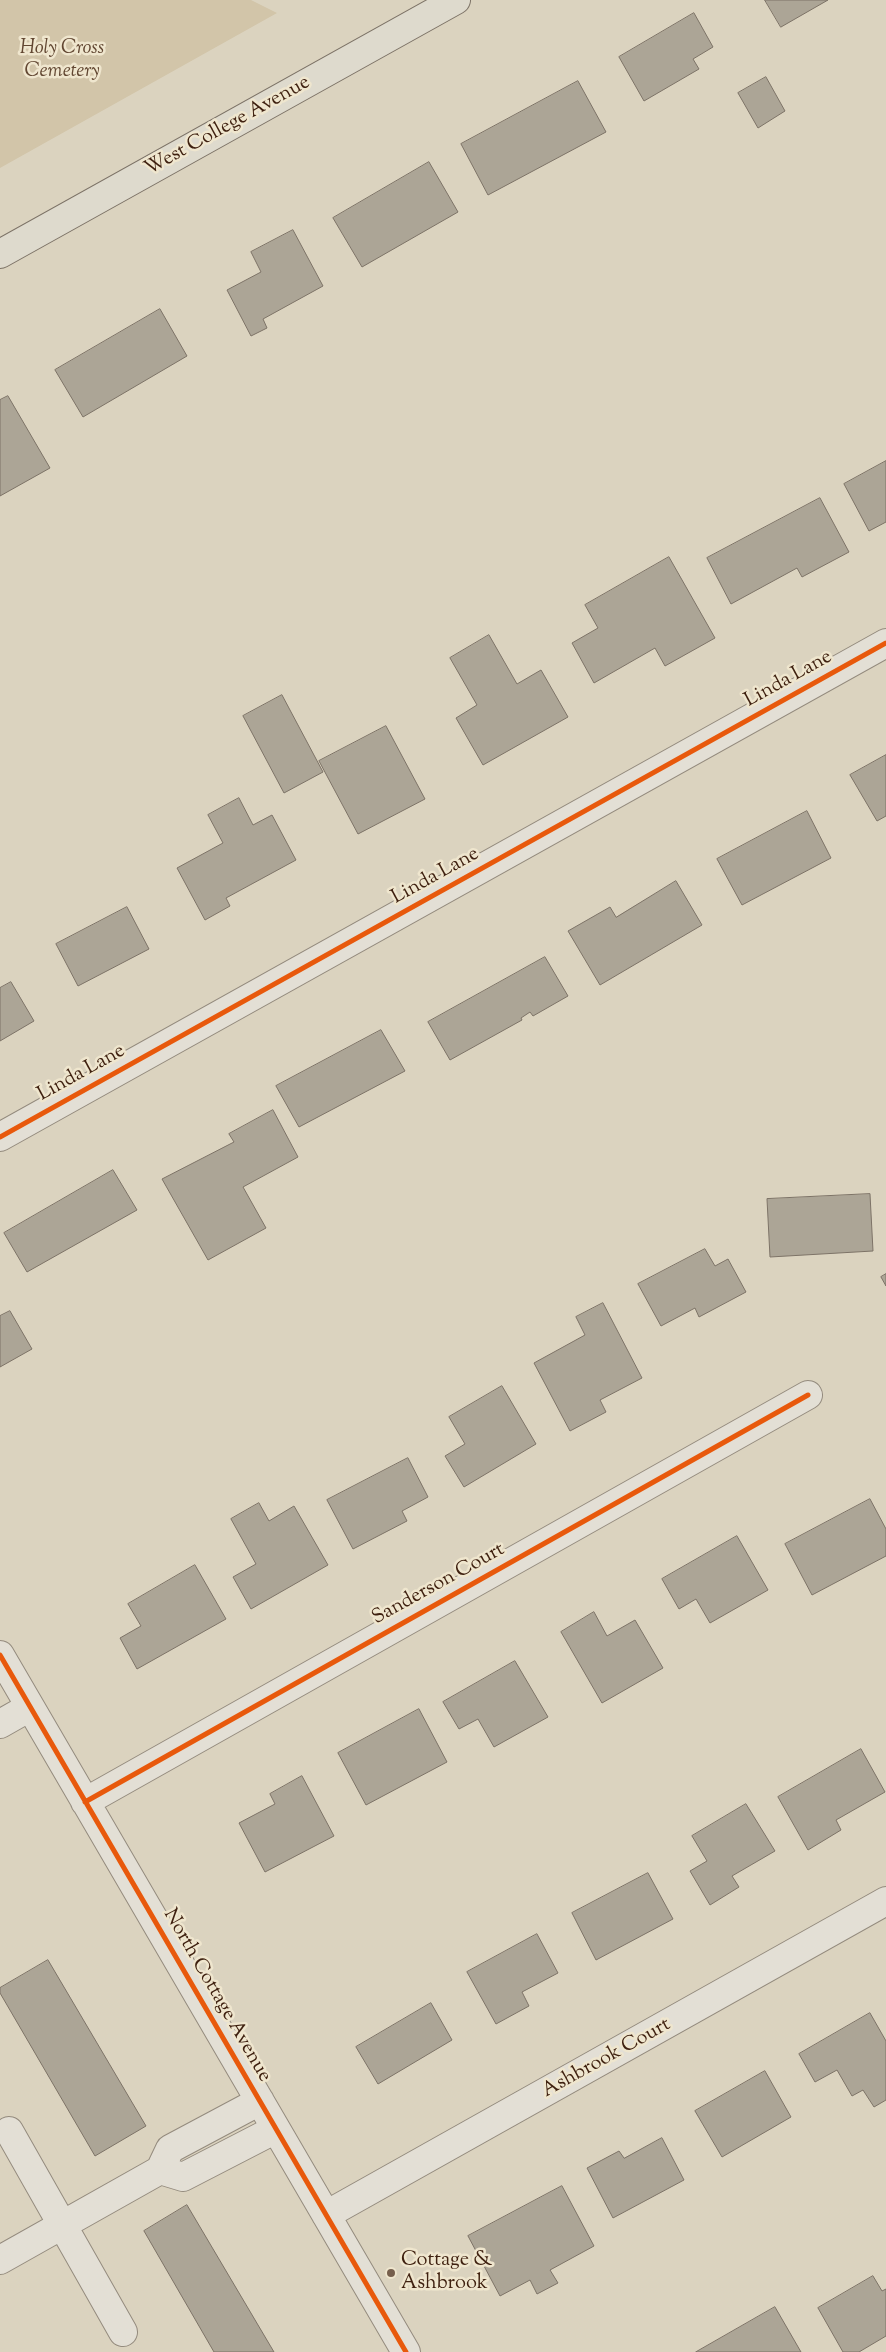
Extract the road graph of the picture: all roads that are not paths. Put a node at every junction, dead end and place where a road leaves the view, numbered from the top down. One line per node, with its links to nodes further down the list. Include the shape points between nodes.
1 (456, 0): 2 (main road, West College Avenue)
2 (0, 254)
3 (886, 643): 4 (street, Linda Lane)
4 (0, 1137)
5 (808, 1395): 9 (street, Sanderson Court)
6 (0, 1655): 7 (street, North Cottage Avenue)
7 (30, 1707): 8 (street); 9 (street, North Cottage Avenue)
8 (0, 1724)
9 (85, 1802): 11 (street, North Cottage Avenue)
10 (886, 1901): 15 (street, Ashbrook Court)
11 (260, 2101): 12 (street, North Cottage Avenue); 14 (street, via 170,2149)
12 (276, 2129): 14 (street, via 184,2177); 15 (street, North Cottage Avenue)
13 (9, 2131): 16 (street)
14 (160, 2170): 16 (street)
15 (326, 2215): 19 (street, North Cottage Avenue)
16 (62, 2226): 17 (street); 18 (street)
17 (0, 2260)
18 (123, 2332)
19 (406, 2352)

